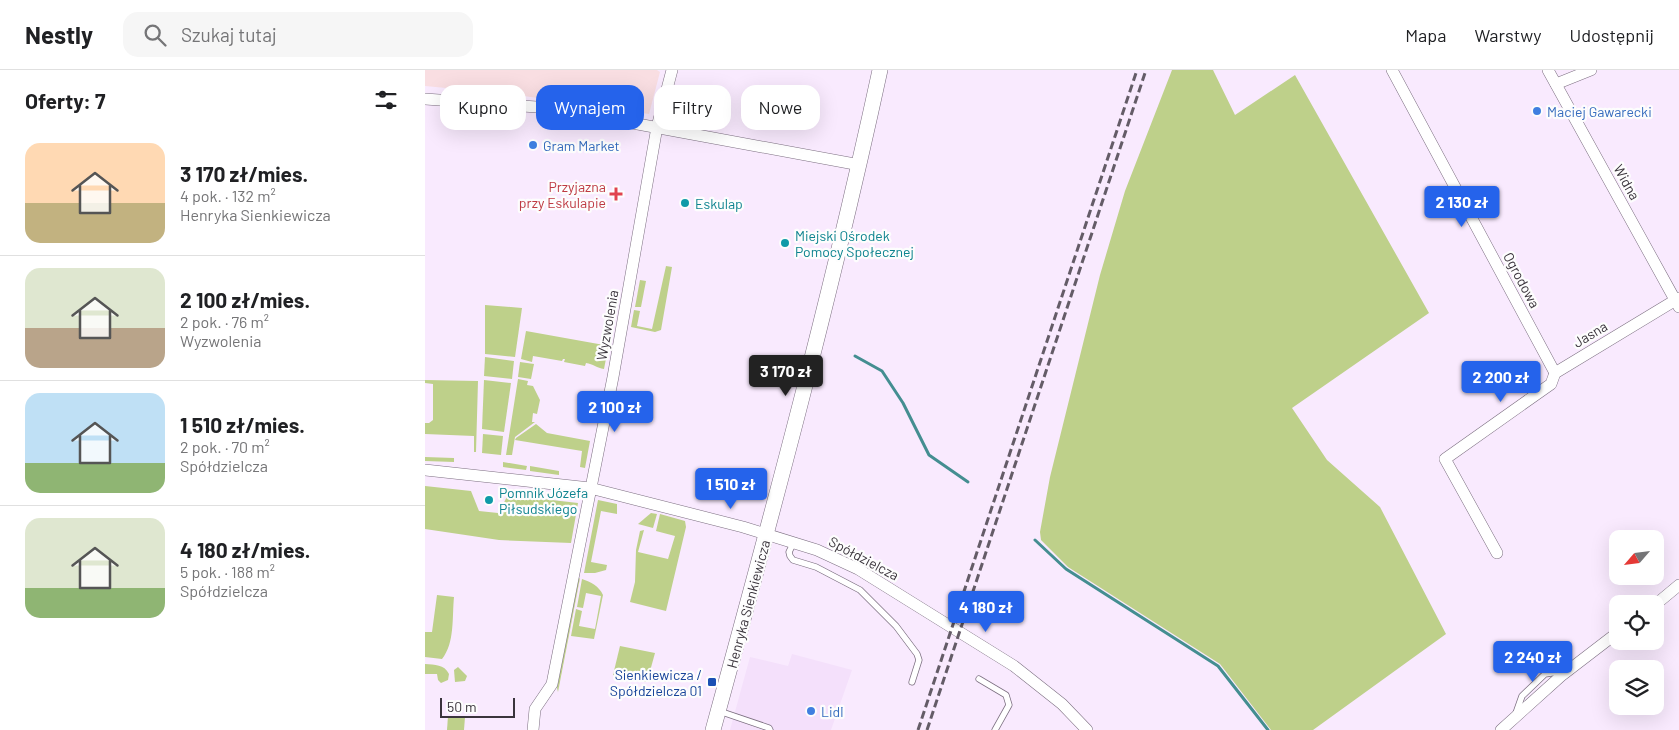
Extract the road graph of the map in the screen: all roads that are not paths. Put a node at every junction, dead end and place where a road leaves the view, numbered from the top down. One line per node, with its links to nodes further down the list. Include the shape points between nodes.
1 (672, 70): 7 (street, Wyzwolenia)
2 (880, 70): 12 (street, Henryka Sienkiewicza)
3 (1392, 70): 14 (street, Ogrodowa)
4 (1549, 70): 6 (street, Widna)
5 (1591, 70): 6 (street)
6 (1556, 84): 13 (street, Widna)
7 (668, 85)
8 (425, 99): 9 (street, via 551,108)
9 (654, 126)
10 (656, 130): 16 (street, Wyzwolenia)
11 (673, 130): 12 (street)
12 (860, 165): 17 (street, Henryka Sienkiewicza)
13 (1678, 302): 14 (street, Jasna)
14 (1555, 373): 19 (street, Jasna, via 1551,384 1445,459)
15 (425, 470): 16 (street, Spółdzielcza)
16 (590, 488): 17 (street, Spółdzielcza); 26 (street, Wyzwolenia, via 552,684 535,708)
17 (767, 534): 18 (street, Spółdzielcza); 25 (street, Henryka Sienkiewicza)
18 (794, 542): 24 (lane, via 789,552 793,560 822,570 860,590 902,633 919,660); 30 (street, Spółdzielcza, via 858,568 1014,666 1062,704)
19 (1497, 553)
20 (1679, 585): 21 (street)
21 (1664, 598)
22 (1609, 639): 31 (street, via 1568,670)
23 (979, 678): 29 (lane, via 1006,695 1009,705)
24 (912, 682)
25 (719, 711): 27 (street, Henryka Sienkiewicza); 28 (lane)
26 (533, 730)
27 (713, 730)
28 (770, 730)
29 (995, 730)
30 (1087, 730)
31 (1501, 730)

